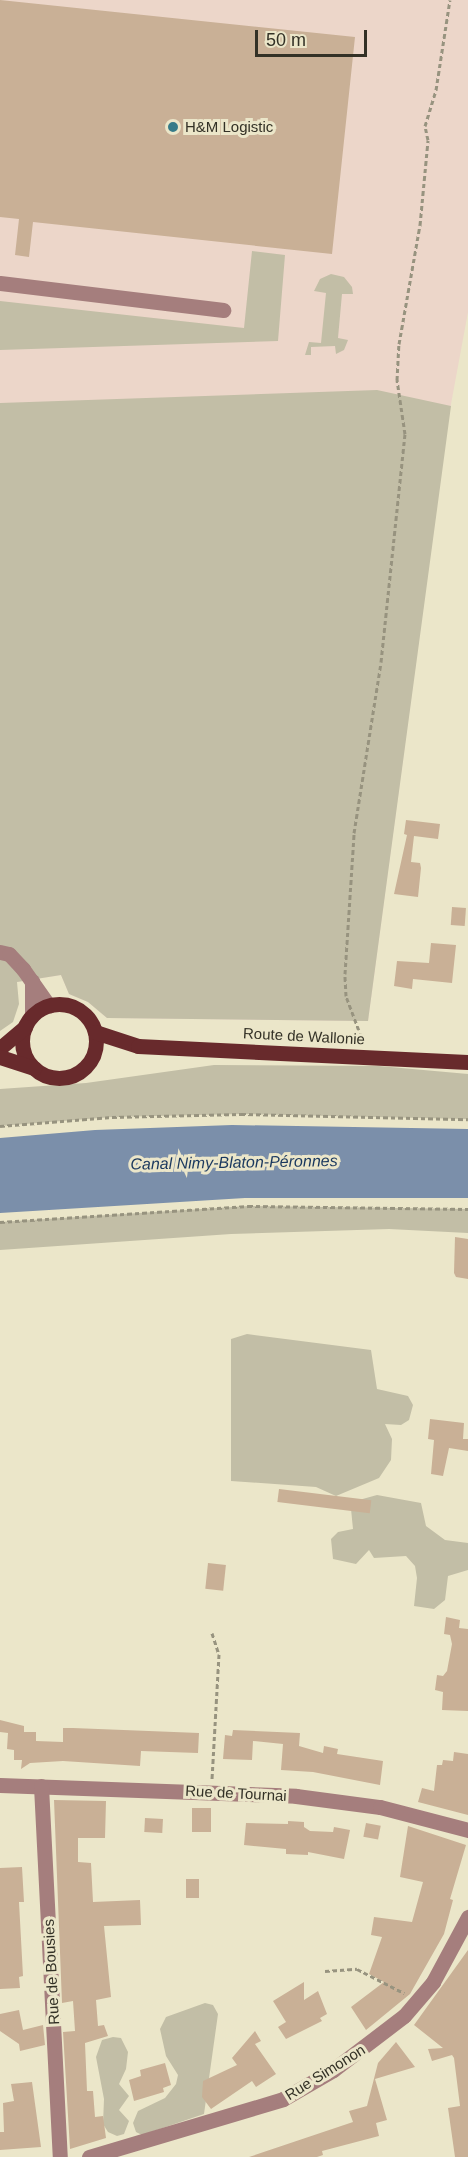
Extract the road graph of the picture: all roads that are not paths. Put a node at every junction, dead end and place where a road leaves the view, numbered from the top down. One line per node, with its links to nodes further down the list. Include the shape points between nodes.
1 (0, 283): 2 (street)
2 (223, 310)
3 (0, 952): 4 (street, via 9,954)
4 (32, 981): 5 (street); 6 (street)
5 (49, 1006): 6 (main road); 7 (main road, via 73,1007 91,1021)
6 (29, 1021): 9 (main road); 13 (main road, via 23,1044)
7 (95, 1032): 8 (main road); 12 (main road, via 96,1044)
8 (138, 1046): 11 (main road, Route de Wallonie); 12 (main road, via 109,1051)
9 (0, 1048)
10 (0, 1057): 13 (main road)
11 (468, 1062)
12 (87, 1065): 13 (main road, via 67,1077 55,1078)
13 (36, 1070)
14 (0, 1785): 15 (street, Rue de Tournai)
15 (41, 1786): 16 (street, Rue de Tournai, via 211,1791 350,1803); 18 (street, Rue de Bousies)
16 (468, 1830)
17 (468, 1917): 19 (street, Rue Simonon, via 455,1947 417,2000 369,2045 283,2099)
18 (60, 2157)
19 (89, 2157)

